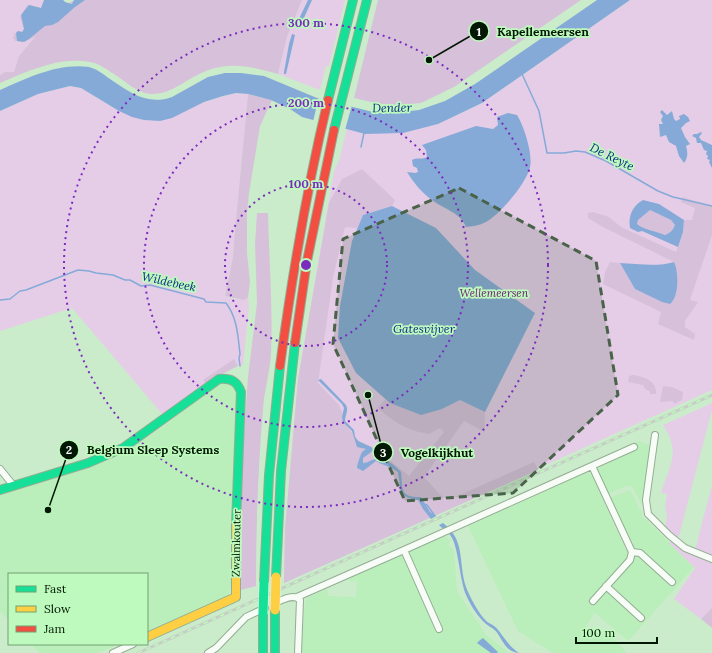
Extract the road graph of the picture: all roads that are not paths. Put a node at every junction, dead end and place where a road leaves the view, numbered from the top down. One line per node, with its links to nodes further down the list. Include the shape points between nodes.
1 (353, 0): 22 (main road, bridge, via 315,154 286,318 265,524)
2 (367, 0): 23 (main road, bridge, via 328,157 298,318 285,424 278,516)
3 (655, 435): 11 (street, via 646,500 648,514 685,548)
4 (634, 447): 5 (street)
5 (592, 466): 9 (street); 10 (street)
6 (0, 469): 7 (street)
7 (14, 485): 8 (main road); 18 (main road, Zwalmkouter, via 88,463 122,448 219,379 233,379 239,385 241,392 236,500 236,597)
8 (0, 490)
9 (404, 550): 14 (street); 17 (street)
10 (632, 552): 12 (street, via 640,553); 13 (street, via 630,560)
11 (712, 559)
12 (672, 582)
13 (606, 586): 15 (street); 16 (street)
14 (297, 597): 21 (street, via 282,600 246,617); 24 (street, via 300,600)
15 (593, 601)
16 (641, 618)
17 (439, 629)
18 (148, 637)
19 (131, 645): 20 (street)
20 (113, 653)
21 (208, 653)
22 (263, 653)
23 (275, 653)
24 (298, 653)

